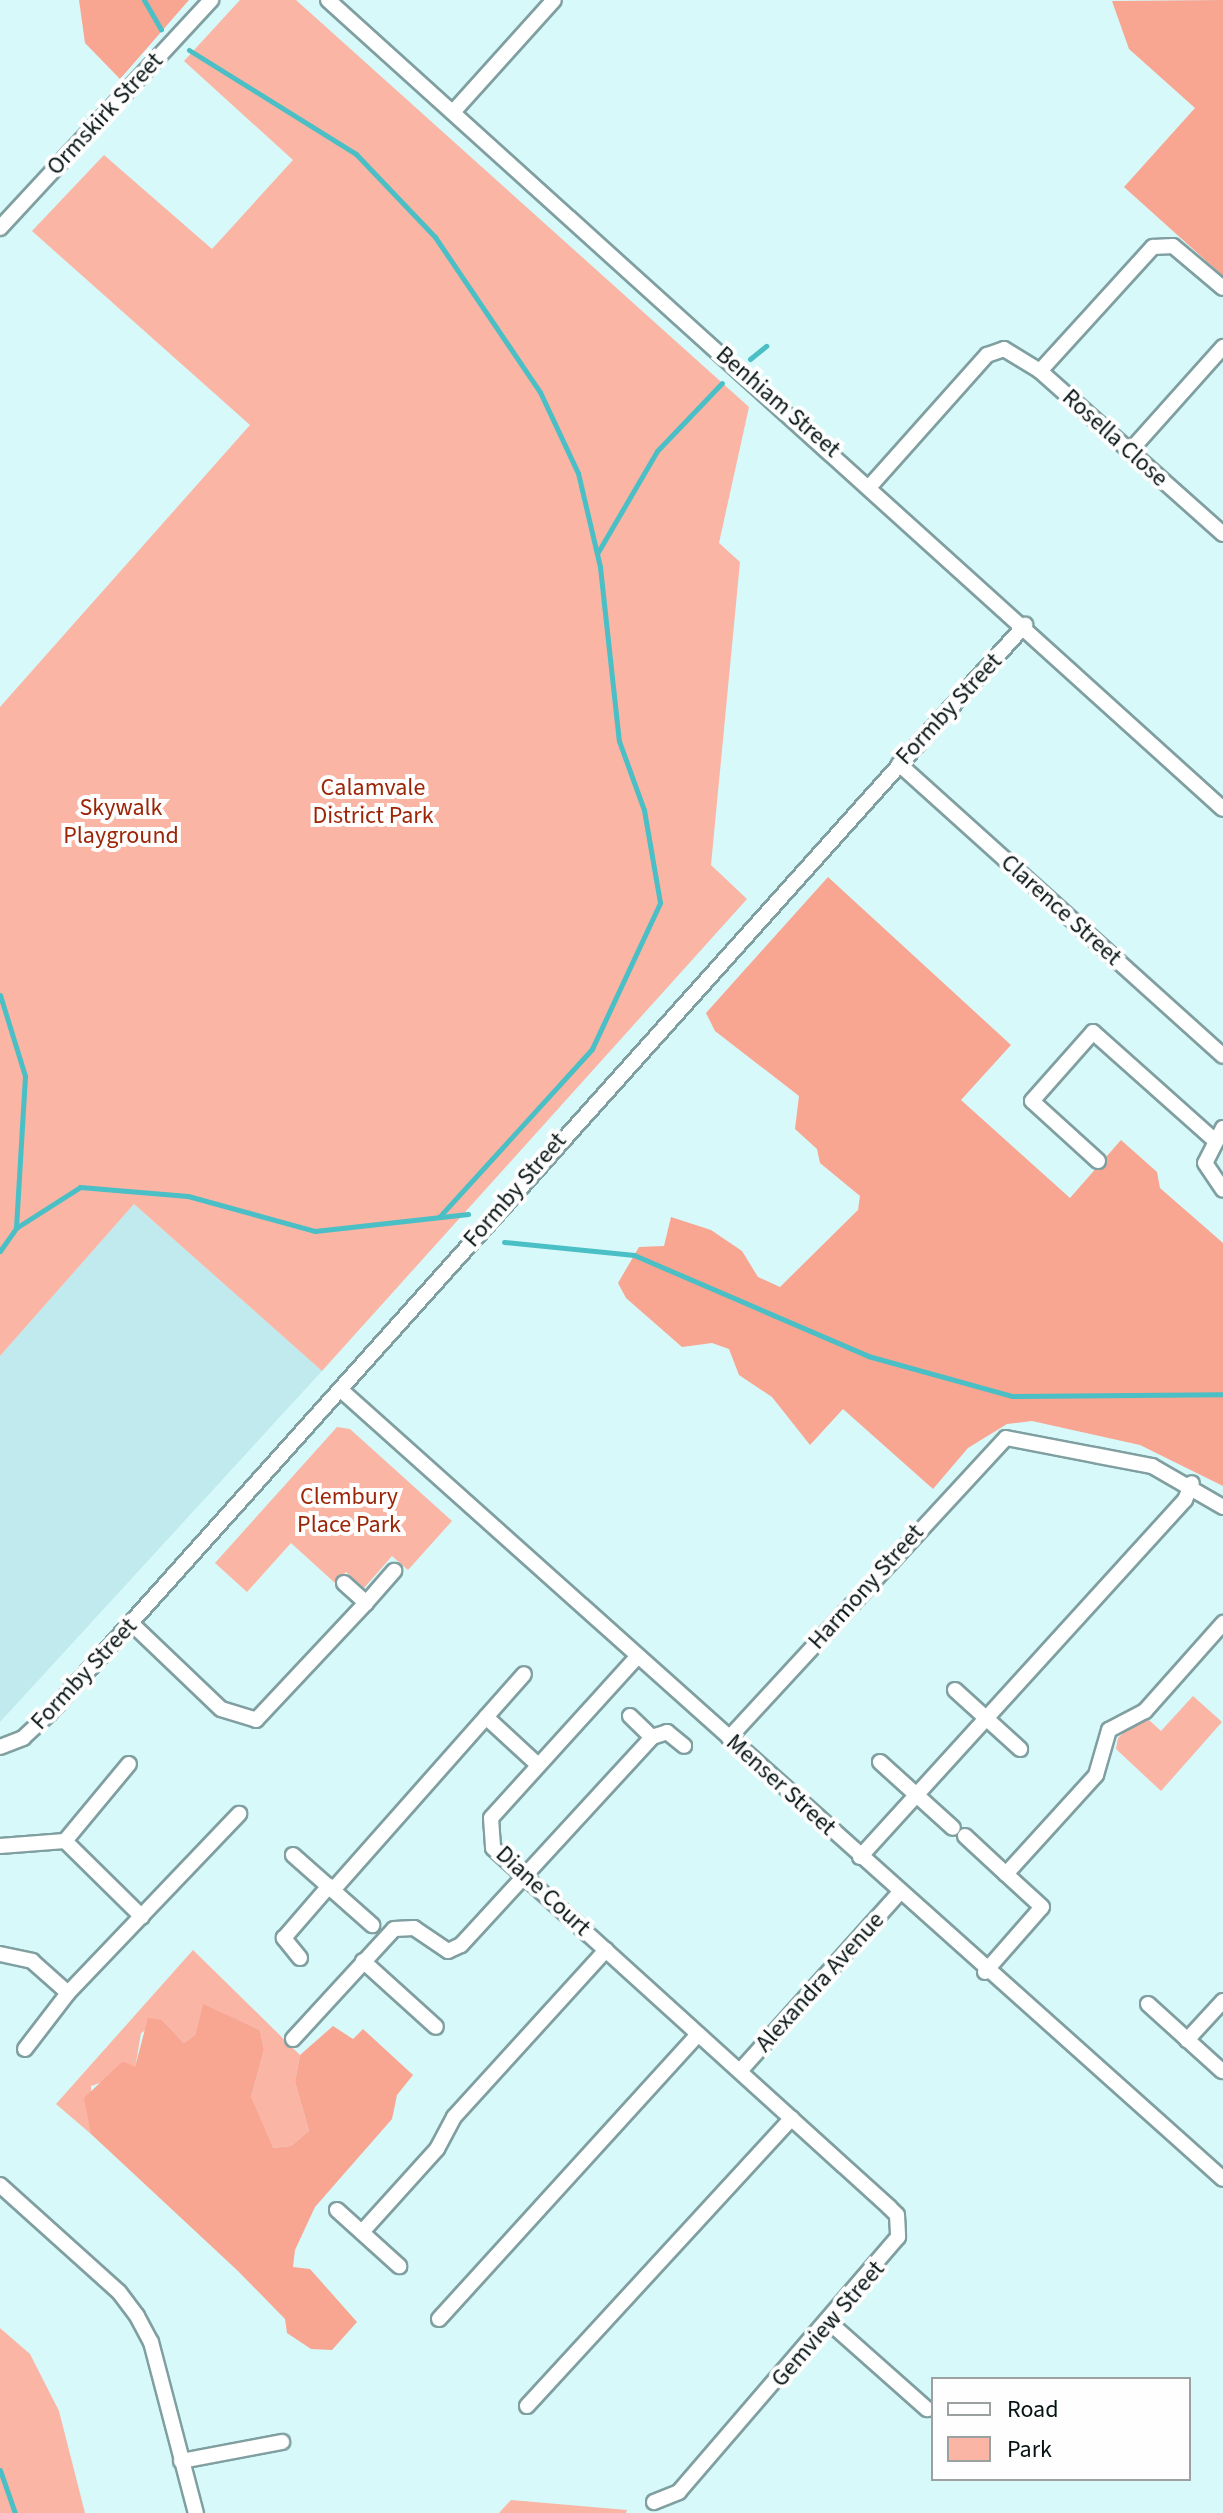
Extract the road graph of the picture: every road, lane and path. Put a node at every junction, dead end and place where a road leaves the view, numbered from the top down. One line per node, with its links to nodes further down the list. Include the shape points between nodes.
1 (211, 0): 5 (street, Ormskirk Street)
2 (328, 0): 4 (street, Benhiam Street)
3 (554, 0): 4 (street)
4 (454, 111): 10 (street, Benhiam Street)
5 (0, 228)
6 (1223, 288): 8 (street, via 1173,246 1153,247)
7 (1223, 347): 9 (street)
8 (1040, 371): 9 (street, Rosella Close); 10 (street, Rosella Close, via 1004,349 987,355)
9 (1130, 451): 11 (street, Rosella Close)
10 (872, 484): 12 (street, Benhiam Street)
11 (1223, 534)
12 (1025, 625): 13 (street, Formby Street); 14 (street, Benhiam Street)
13 (899, 764): 15 (street, Clarence Street); 19 (street, Formby Street)
14 (1223, 809)
15 (1223, 1056)
16 (1218, 1133): 17 (street, via 1093,1032 1032,1101); 18 (street, via 1205,1163)
17 (1098, 1161)
18 (1223, 1190)
19 (341, 1390): 25 (street, Formby Street); 27 (street, Menser Street)
20 (1192, 1483): 21 (street); 32 (street, via 1185,1500); 34 (street, Harmony Street, via 1121,1459 1006,1438)
21 (1223, 1507)
22 (394, 1571): 24 (street)
23 (344, 1583): 24 (street)
24 (366, 1603): 25 (street, via 256,1720 221,1709)
25 (131, 1623): 36 (street, Formby Street, via 42,1721)
26 (1223, 1623): 47 (street, via 1145,1711 1109,1730 1096,1775)
27 (637, 1657): 34 (street, Menser Street); 40 (street, Diane Court)
28 (524, 1674): 31 (street)
29 (955, 1690): 32 (street)
30 (630, 1716): 33 (street)
31 (486, 1717): 40 (street); 49 (street)
32 (984, 1717): 37 (street); 41 (street)
33 (652, 1737): 35 (street, via 667,1732); 48 (street)
34 (729, 1738): 46 (street, Menser Street)
35 (684, 1746)
36 (0, 1747)
37 (1020, 1749)
38 (880, 1762): 41 (street)
39 (129, 1764): 43 (street)
40 (538, 1765): 48 (street, Diane Court, via 491,1818 488,1833)
41 (916, 1792): 46 (street); 47 (street)
42 (239, 1814): 51 (street)
43 (65, 1841): 44 (street); 51 (street)
44 (0, 1846)
45 (293, 1855): 49 (street)
46 (860, 1857): 50 (street, Menser Street)
47 (1006, 1874): 57 (street, via 1042,1907)
48 (525, 1877): 53 (street, Diane Court); 56 (street, via 461,1945 437,1948 404,1925)
49 (331, 1888): 52 (street); 55 (street, via 284,1938)
50 (899, 1893): 57 (street, Menser Street); 66 (street, Alexandra Avenue)
51 (142, 1917): 58 (street)
52 (372, 1925)
53 (606, 1950): 62 (street, Diane Court); 72 (street)
54 (0, 1954): 58 (street, via 32,1961)
55 (300, 1958)
56 (363, 1961): 61 (street); 63 (street)
57 (985, 1972): 69 (street, Menser Street)
58 (68, 1993): 65 (street)
59 (1223, 2001): 64 (street)
60 (1148, 2004): 64 (street)
61 (436, 2027)
62 (698, 2034): 66 (street, Diane Court); 74 (street)
63 (293, 2039)
64 (1187, 2040): 67 (street)
65 (25, 2049)
66 (740, 2071): 68 (street, Gemview Street)
67 (1222, 2071)
68 (792, 2118): 75 (street, Gemview Street, via 897,2215 890,2253); 76 (street)
69 (1223, 2179)
70 (0, 2185): 79 (street, via 119,2292 137,2316 151,2342)
71 (337, 2210): 72 (street)
72 (362, 2232): 73 (street)
73 (399, 2266)
74 (439, 2319)
75 (830, 2323): 77 (street); 80 (street, Gemview Street, via 679,2492)
76 (527, 2406)
77 (927, 2409)
78 (282, 2442): 79 (street)
79 (181, 2461): 81 (street)
80 (654, 2502)
81 (196, 2513)

